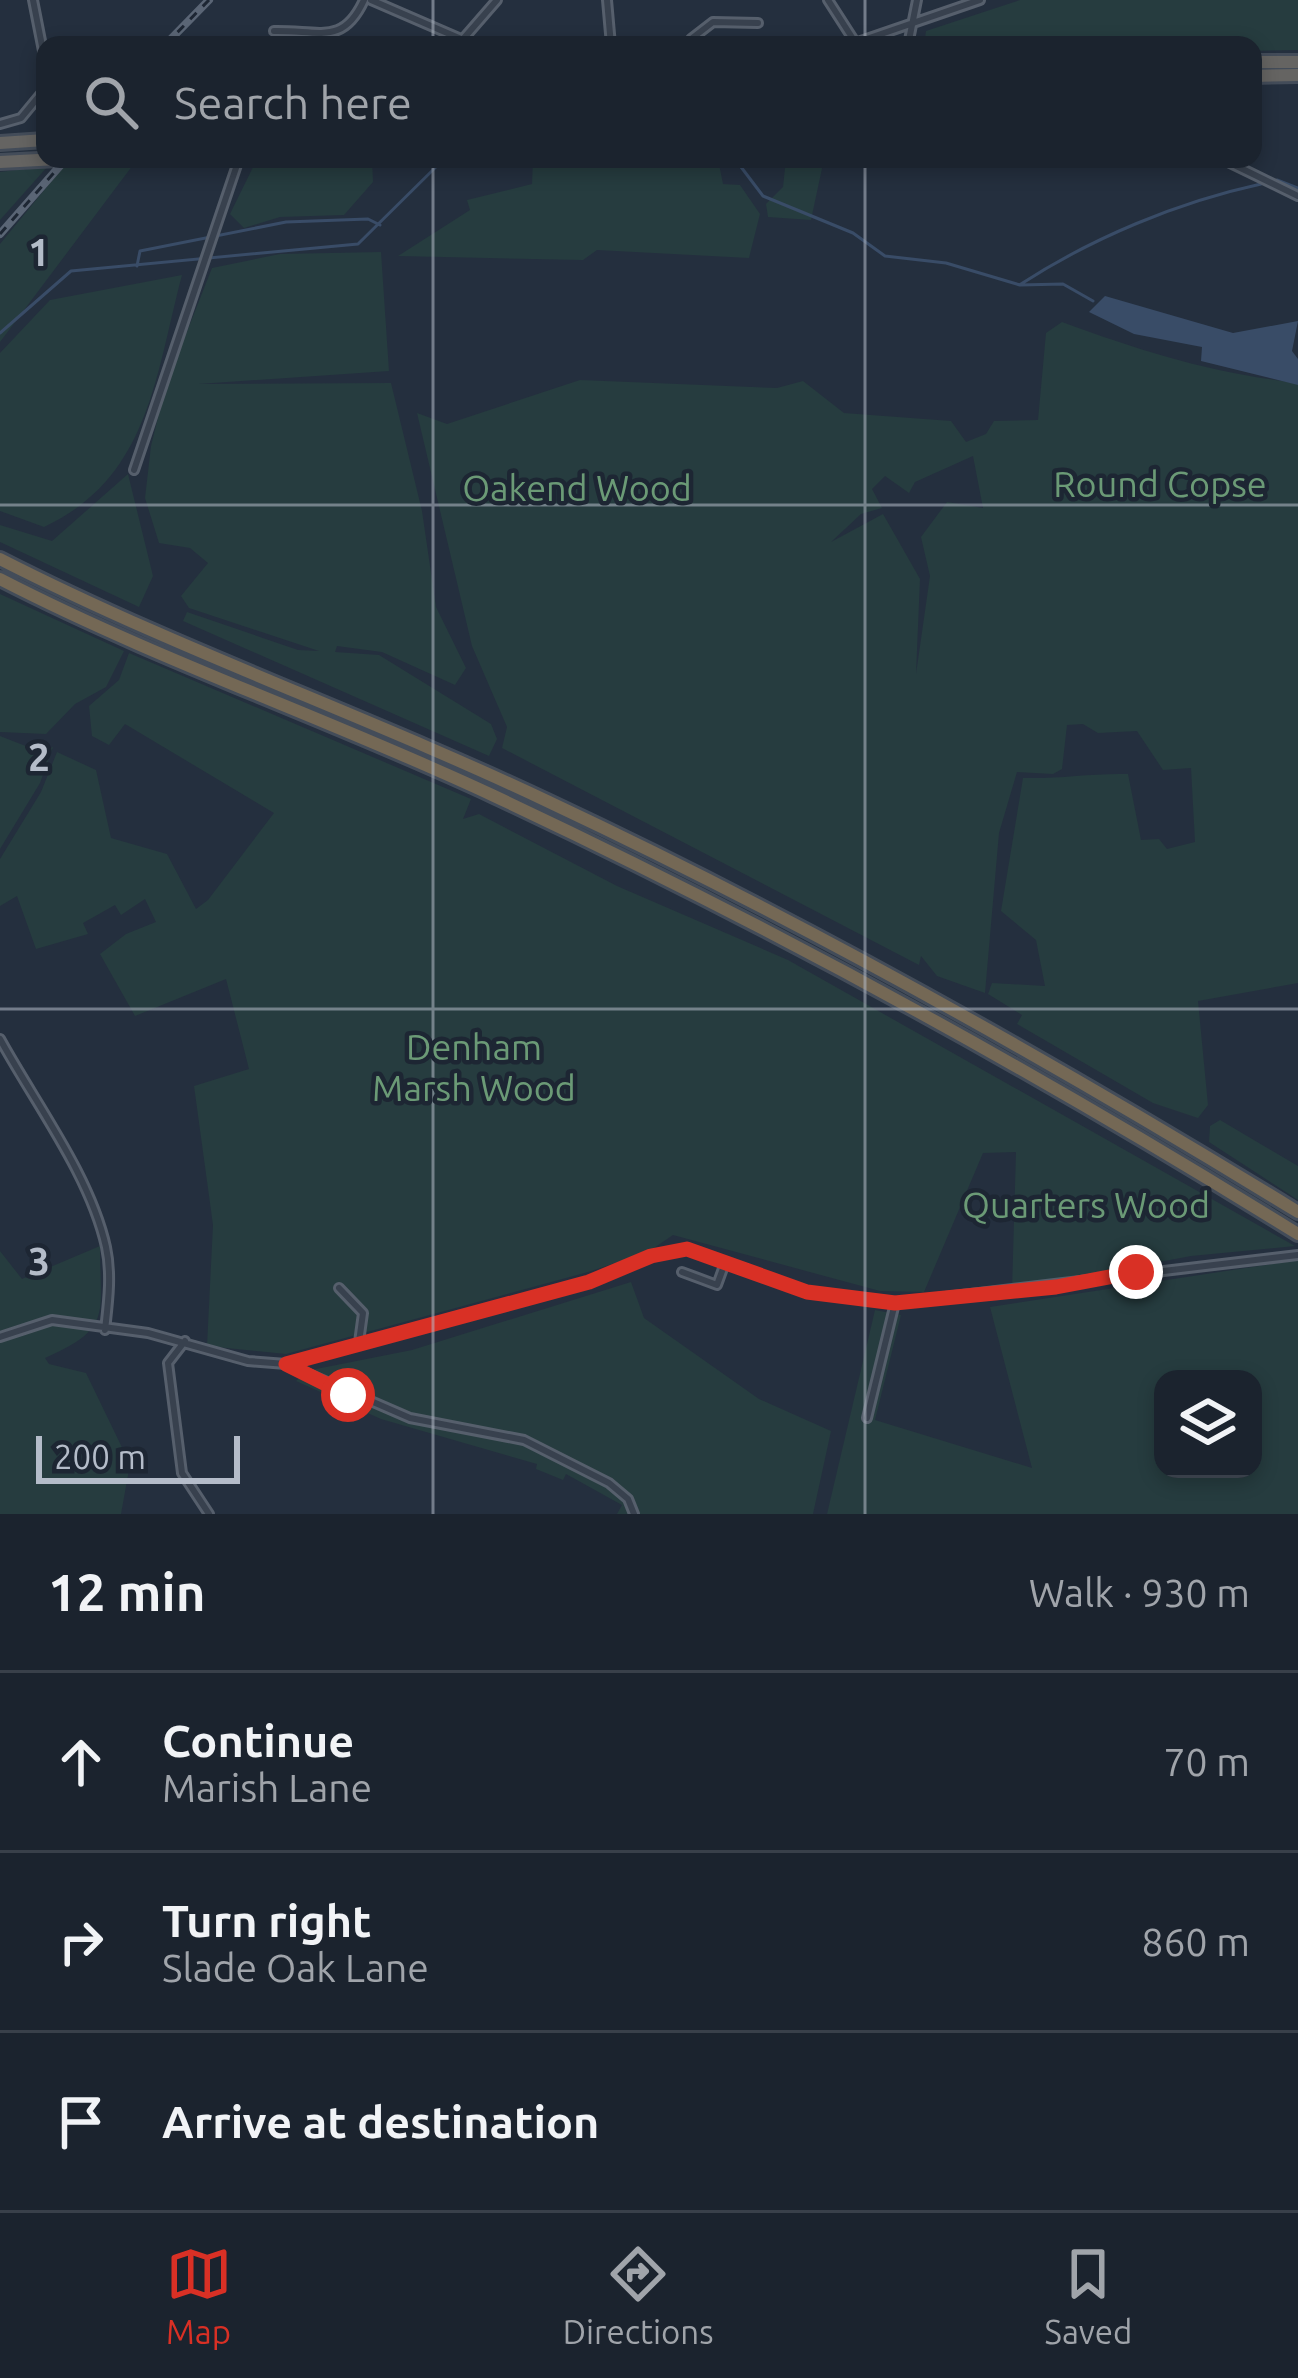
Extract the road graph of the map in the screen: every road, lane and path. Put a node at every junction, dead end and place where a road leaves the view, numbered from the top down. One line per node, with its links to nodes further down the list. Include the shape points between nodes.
1 (33, 0): 11 (street)
2 (368, 0): 10 (street, via 340,32); 12 (street)
3 (497, 0): 13 (street)
4 (607, 0): 14 (street)
5 (829, 0): 16 (street)
6 (917, 0): 9 (street)
7 (980, 0): 9 (street)
8 (758, 23): 15 (street, via 712,22)
9 (909, 26): 17 (street); 18 (street)
10 (274, 31)
11 (40, 36)
12 (459, 36)
13 (466, 36)
14 (610, 36)
15 (694, 36)
16 (851, 36)
17 (877, 36)
18 (908, 36)
19 (1262, 62): 20 (highway)
20 (1298, 62)
21 (1298, 75): 22 (highway)
22 (1262, 76)
23 (36, 100): 24 (street, via 21,118)
24 (0, 124)
25 (36, 141): 26 (highway)
26 (0, 143)
27 (36, 160): 28 (highway)
28 (0, 162)
29 (235, 168): 32 (street)
30 (1240, 168): 31 (street)
31 (1298, 196)
32 (134, 470)
33 (0, 559): 36 (highway, via 705,878 1010,1041)
34 (0, 579): 37 (highway, via 700,895 1010,1060)
35 (0, 1039): 43 (street, via 105,1244)
36 (1298, 1212)
37 (1298, 1234)
38 (1298, 1255): 42 (street)
39 (725, 1263): 40 (street, via 717,1285); 42 (street, via 807,1292); 46 (street, via 687,1249 651,1256 589,1282)
40 (682, 1271)
41 (339, 1288): 46 (street, via 363,1313)
42 (895, 1303): 48 (street)
43 (105, 1330): 44 (street, via 52,1320); 45 (street)
44 (0, 1337)
45 (185, 1341): 47 (street); 49 (street, via 168,1363 182,1473)
46 (359, 1342): 47 (street)
47 (286, 1364): 50 (street, via 410,1418 524,1440 609,1483)
48 (868, 1418)
49 (209, 1514)
50 (634, 1514)

